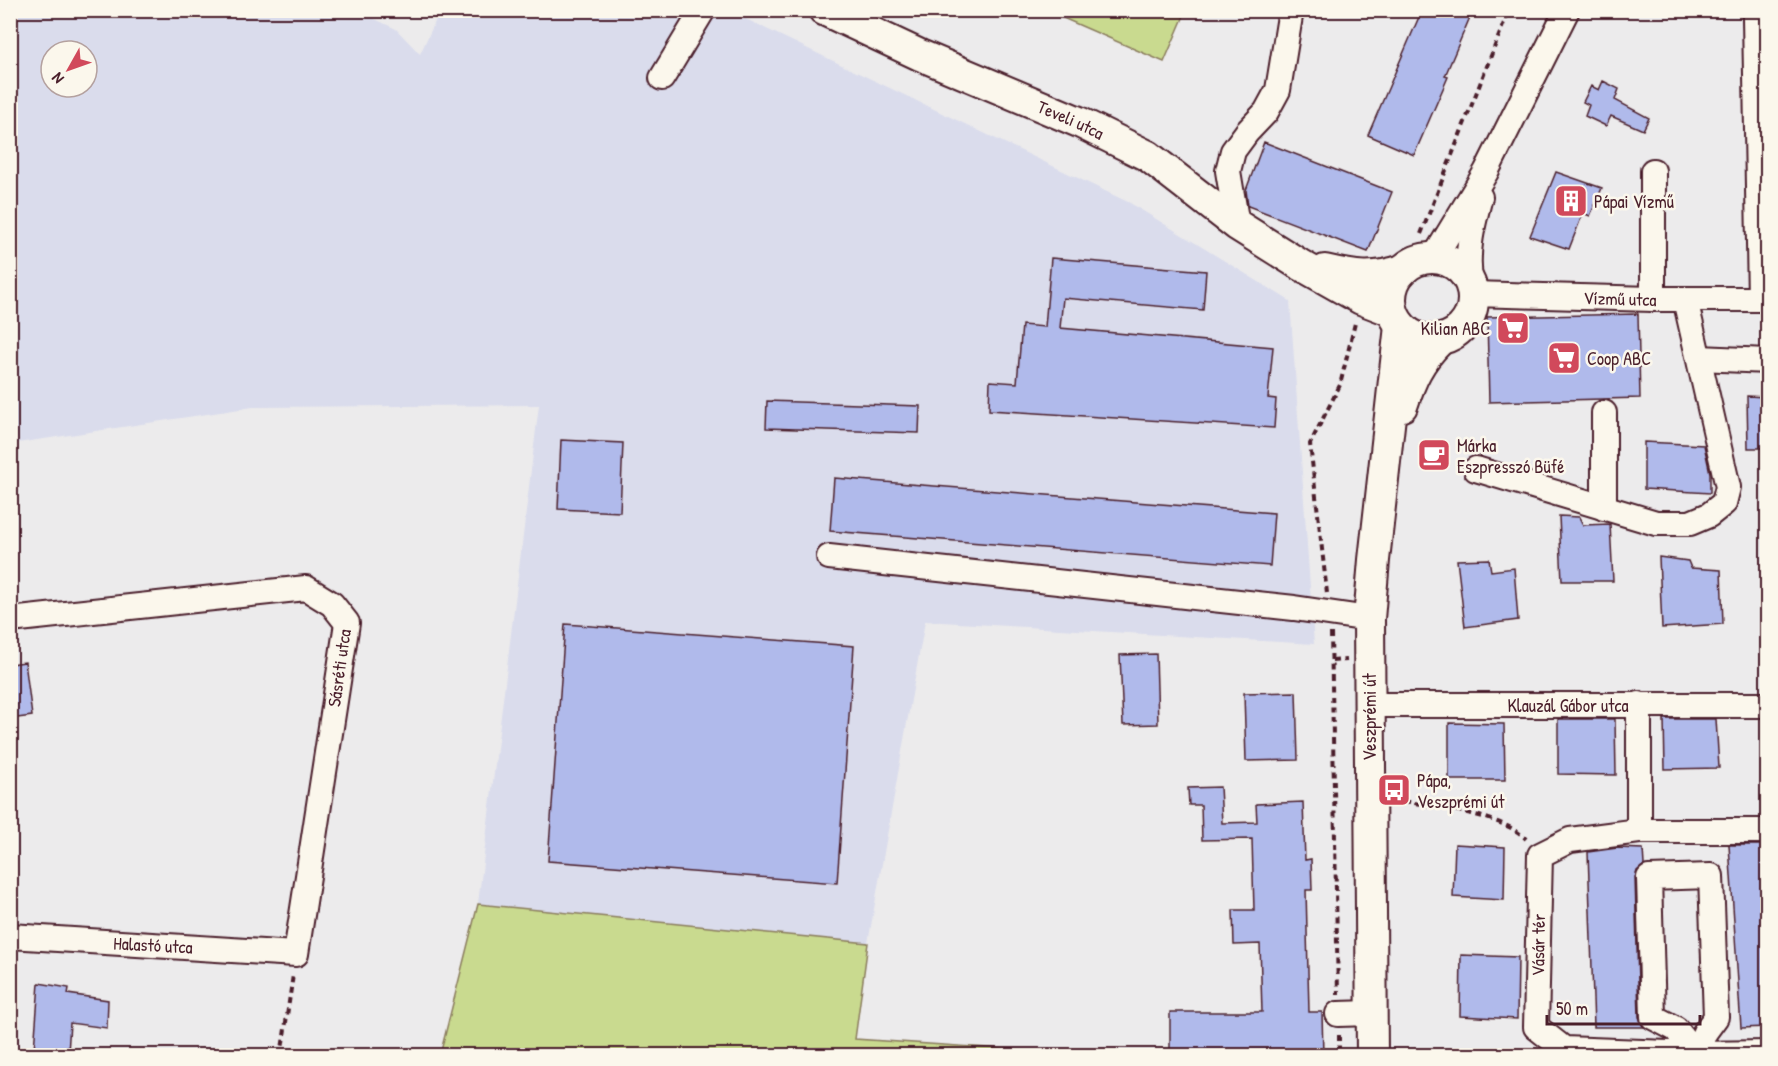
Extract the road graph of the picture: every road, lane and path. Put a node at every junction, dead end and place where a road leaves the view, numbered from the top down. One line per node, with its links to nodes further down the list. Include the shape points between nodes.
1 (703, 10): 6 (street)
2 (824, 10): 10 (main road, Teveli utca, via 1148,156)
3 (1291, 10): 10 (street, via 1278,90 1266,112 1233,151 1228,171)
4 (1567, 10): 9 (street)
5 (1755, 18): 7 (street)
6 (662, 78)
7 (1762, 106): 16 (street)
8 (1653, 171): 14 (street)
9 (1486, 172): 12 (street, via 1438,251); 13 (street, via 1469,239)
10 (1237, 225): 11 (main road, Teveli utca)
11 (1299, 264): 12 (main road, Teveli utca, via 1353,276 1383,277); 17 (main road, Teveli utca)
12 (1415, 264): 13 (main road, via 1437,258 1455,265); 17 (main road, via 1393,285 1391,302)
13 (1472, 290): 14 (street, Vízmű utca); 18 (main road, via 1474,303 1468,320 1456,333)
14 (1653, 299): 15 (street, Vízmű utca)
15 (1685, 299): 16 (street, Vízmű utca); 19 (street)
16 (1764, 299)
17 (1396, 318): 18 (main road, via 1405,331 1418,338); 22 (main road, Veszprémi út)
18 (1440, 340): 22 (main road, Veszprémi út, via 1413,375)
19 (1699, 358): 20 (street); 24 (street, via 1728,487 1724,503 1690,523 1656,523)
20 (1767, 362)
21 (1604, 413): 24 (street)
22 (1386, 452): 26 (main road, Veszprémi út)
23 (1476, 469): 24 (street)
24 (1604, 508)
25 (829, 556): 26 (street)
26 (1369, 619): 30 (main road, Veszprémi út)
27 (10, 621): 37 (street, Sásréti utca, via 306,588 333,604 347,623)
28 (1332, 661): 39 (path)
29 (1639, 704): 30 (street, Klauzál Gábor utca); 31 (street, Klauzál Gábor utca); 33 (street)
30 (1370, 705): 32 (main road, Veszprémi út)
31 (1767, 705)
32 (1369, 794): 35 (path, via 1496,820 1520,833); 38 (main road, Veszprémi út)
33 (1639, 831): 34 (street); 35 (street, via 1570,840)
34 (1767, 831)
35 (1540, 855): 41 (street, Vásár tér, via 1536,1027 1564,1049)
36 (10, 936): 37 (street, Halastó utca)
37 (296, 954): 42 (path)
38 (1371, 1013): 39 (street); 44 (main road, Veszprémi út)
39 (1338, 1014): 43 (path)
40 (1767, 1053): 41 (street, Vásár tér)
41 (1695, 1055): 41 (street, via 1716,1017 1712,876 1649,878 1653,1017 1676,1029)
42 (281, 1056)
43 (1339, 1056)
44 (1372, 1056)

